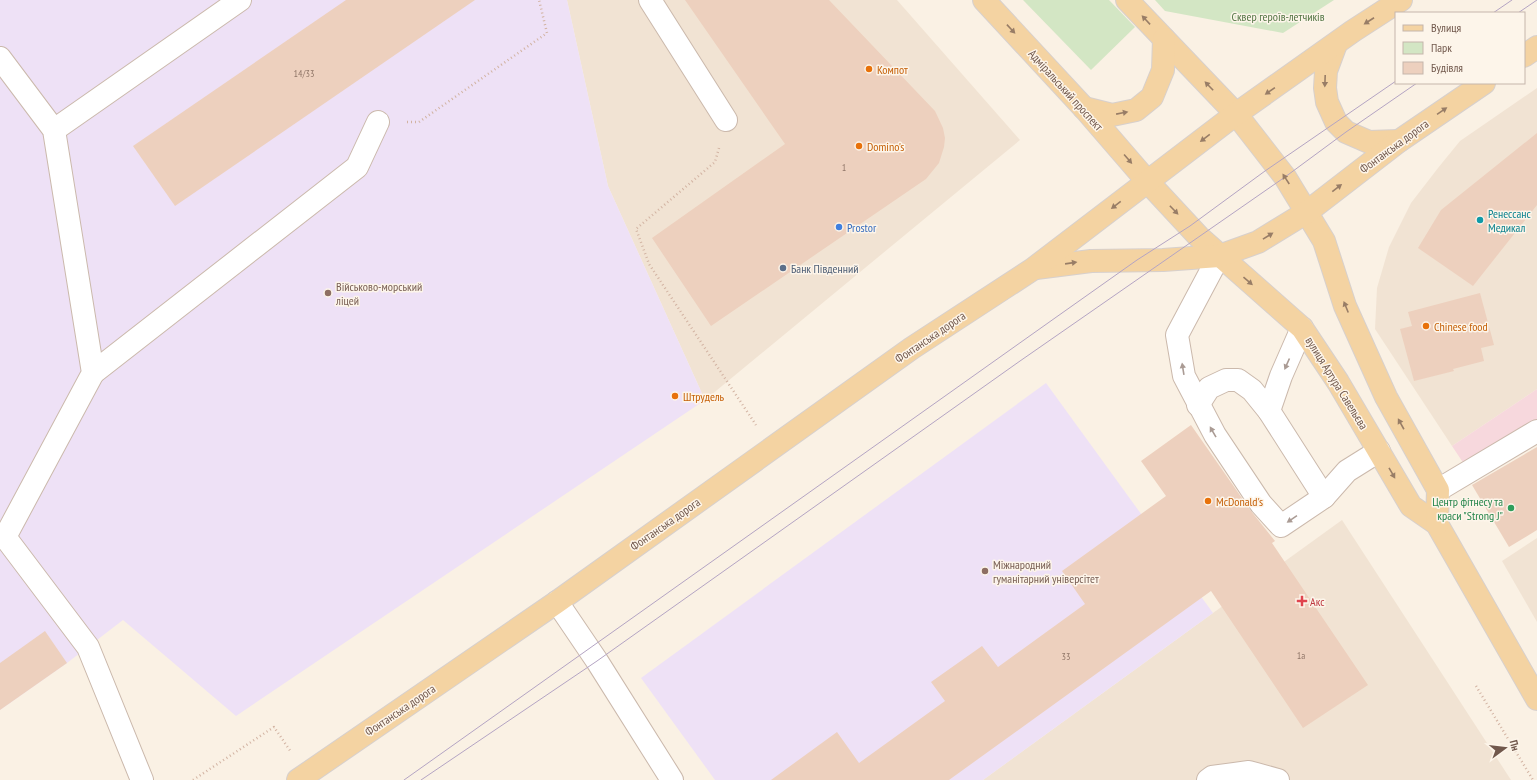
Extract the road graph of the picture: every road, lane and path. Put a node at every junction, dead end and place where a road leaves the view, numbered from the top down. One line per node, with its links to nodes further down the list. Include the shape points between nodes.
1 (240, 0): 17 (lane)
2 (539, 0): 16 (path, via 547,33 419,122)
3 (650, 0): 15 (lane)
4 (984, 0): 13 (main road, Адміральський проспект, one-way to 13)
5 (1128, 0): 7 (main road, one-way to 5)
6 (1402, 0): 8 (main road, one-way to 8)
7 (1164, 39): 13 (main road, one-way to 7, via 1112,115 1136,110 1152,97 1163,70); 14 (main road, one-way to 7)
8 (1336, 44): 14 (main road, one-way to 14); 18 (main road, one-way to 18, via 1326,71 1325,88 1327,102 1336,122 1346,132 1369,142)
9 (1537, 47): 10 (main road)
10 (1525, 55)
11 (0, 58): 17 (lane)
12 (1483, 84): 18 (main road, Фонтанська дорога, one-way to 12)
13 (1084, 108): 19 (main road, Адміральський проспект, one-way to 19)
14 (1236, 114): 19 (main road, Фонтанська дорога, one-way to 19); 20 (main road, one-way to 14, via 1285,177)
15 (726, 120): 28 (path, via 715,162 636,229 649,264)
16 (378, 122): 24 (lane, via 357,167)
17 (54, 130): 24 (lane)
18 (1399, 141): 20 (main road, Фонтанська дорога, one-way to 18)
19 (1147, 181): 21 (main road, Адміральський проспект, one-way to 21); 22 (main road, Фонтанська дорога, one-way to 22)
20 (1307, 212): 21 (main road, Фонтанська дорога, one-way to 20, via 1258,242); 30 (main road, one-way to 20, via 1386,397 1345,306 1324,241)
21 (1219, 256): 22 (main road, Фонтанська дорога, one-way to 21, via 1091,261); 23 (main road, вулиця Артура Савельєва, one-way to 23); 25 (lane, one-way to 21, via 1184,376 1177,335)
22 (1033, 269): 28 (main road, Фонтанська дорога, via 912,348)
23 (1302, 328): 26 (lane, one-way to 26); 29 (main road, вулиця Артура Савельєва)
24 (93, 373): 33 (lane)
25 (1198, 405): 26 (lane, via 1209,388 1226,380 1238,380 1252,390); 31 (lane, one-way to 25, via 1281,526 1257,497)
26 (1269, 412): 31 (lane)
27 (1537, 431): 30 (lane)
28 (771, 448): 34 (main road, Фонтанська дорога)
29 (1379, 451): 31 (lane, via 1347,471); 32 (main road, вулиця Артура Савельєва, one-way to 32, via 1411,506)
30 (1438, 490): 32 (main road)
31 (1324, 497)
32 (1437, 524): 36 (main road, вулиця Артура Савельєва)
33 (3, 538): 38 (lane, via 88,647)
34 (556, 602): 37 (main road, Фонтанська дорога); 40 (lane, via 597,661)
35 (1476, 686): 43 (path)
36 (1537, 699)
37 (302, 777): 39 (path, via 274,727)
38 (142, 780)
39 (193, 780)
40 (672, 780)
41 (1208, 780): 42 (lane, via 1212,777 1249,772)
42 (1278, 780)
43 (1533, 780)

